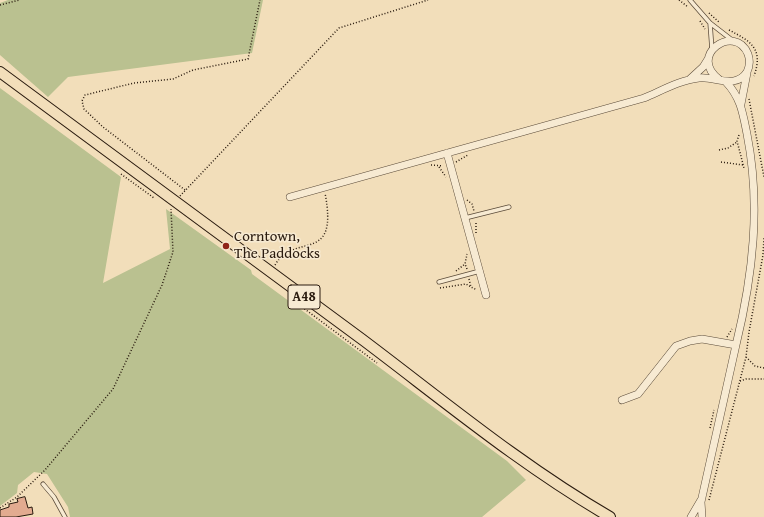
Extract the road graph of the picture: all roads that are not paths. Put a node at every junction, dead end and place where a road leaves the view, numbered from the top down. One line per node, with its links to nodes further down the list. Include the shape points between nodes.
1 (690, 0): 2 (lane)
2 (710, 23): 3 (lane, via 723,35); 4 (lane)
3 (736, 42): 4 (street, via 722,42); 5 (street, via 749,56)
4 (710, 54): 7 (street, via 703,67); 8 (street, via 710,70)
5 (748, 69): 8 (street, via 740,79); 9 (street)
6 (0, 72): 22 (main road, A48, via 364,341 493,440 559,486)
7 (688, 80): 8 (street, via 704,78); 10 (street, via 644,98)
8 (723, 81): 9 (street)
9 (741, 104): 17 (street, via 752,158 755,202 751,261)
10 (447, 153): 11 (street); 13 (street)
11 (290, 197)
12 (509, 207): 13 (lane)
13 (465, 218): 14 (street)
14 (480, 271): 15 (lane); 16 (street)
15 (439, 282)
16 (486, 295)
17 (736, 345): 18 (street, via 702,339 690,340 676,346 638,394); 20 (street)
18 (622, 400)
19 (43, 484): 21 (lane, via 54,496)
20 (703, 496): 23 (street); 24 (street)
21 (65, 517)
22 (610, 517)
23 (691, 517)
24 (702, 517)

